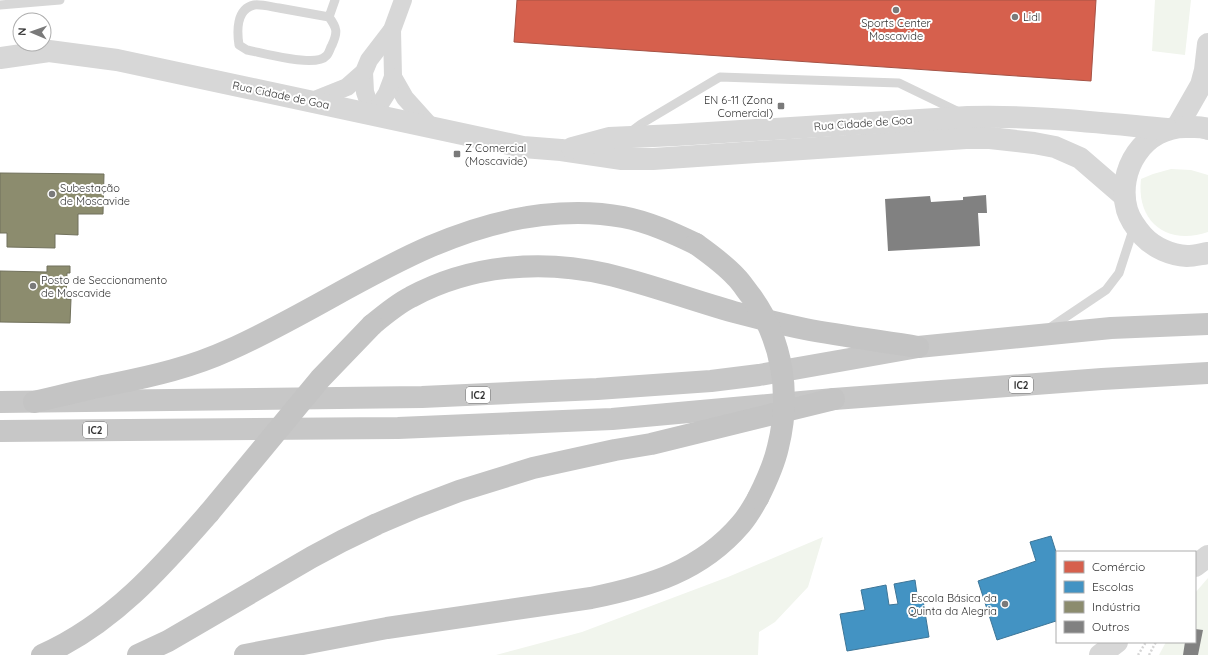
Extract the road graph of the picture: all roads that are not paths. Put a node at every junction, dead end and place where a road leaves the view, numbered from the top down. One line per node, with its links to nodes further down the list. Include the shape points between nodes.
1 (60, 0): 4 (lane)
2 (335, 0): 5 (lane)
3 (404, 0): 6 (street)
4 (0, 5)
5 (329, 17): 5 (lane, via 254,5 246,9 239,19 237,34 240,45 247,50 307,62 318,61 326,56 336,35 335,26)
6 (392, 30): 9 (street); 10 (street)
7 (1208, 44): 15 (street, via 1201,86)
8 (0, 58): 11 (street, Rua Cidade de Goa, via 49,51 117,60)
9 (364, 72): 11 (street, via 347,87); 12 (street, via 365,92)
10 (393, 77): 12 (street, via 387,93); 14 (street, via 405,98)
11 (312, 102): 12 (street, Rua Cidade de Goa)
12 (373, 115): 14 (street, Rua Cidade de Goa)
13 (968, 117): 15 (street, Rua Cidade de Goa); 17 (street, Rua Cidade de Goa); 17 (lane, via 899,83 720,77)
14 (432, 128): 18 (street, Rua Cidade de Goa, via 523,147)
15 (1172, 128): 16 (street, Rua Cidade de Goa); 19 (street, via 1148,140 1134,156 1126,175)
16 (1208, 129)
17 (622, 138): 18 (street, Rua Cidade de Goa, via 609,138)
18 (561, 150): 19 (street, Rua Cidade de Goa, via 622,159 653,159 990,138 1034,142 1055,147 1080,158)
19 (1124, 196): 20 (street)
20 (1134, 226): 21 (street, via 1148,241 1166,252 1187,256); 23 (lane, via 1119,272 1106,290)
21 (1208, 253)
22 (1208, 324): 23 (highway, IC2, via 1112,328)
23 (1038, 336): 24 (highway, IC2)
24 (918, 347): 28 (highway, IC2, via 759,375 597,389 422,397); 34 (highway, bridge, via 806,329 731,311 605,274 572,268 511,267 472,273 443,282 410,297 372,325 320,379 157,572 116,609 90,628)
25 (1208, 373): 26 (highway, IC2)
26 (834, 399): 29 (highway, IC2, via 612,419 406,428); 35 (highway, via 651,444 533,468 459,491 342,541 168,641)
27 (0, 402): 28 (highway, IC2)
28 (34, 402): 36 (highway, bridge, via 173,370 227,351 288,322 408,255 481,227 519,218 558,213 590,213 624,217 654,226 696,244 715,258 737,278 759,308 773,335 781,361 784,397 778,447 769,476 742,523 718,547 692,565 663,579 623,591 387,628)
29 (0, 431)
30 (1208, 556): 31 (street)
31 (1196, 565)
32 (1116, 643): 37 (street)
33 (1122, 643): 38 (street)
34 (42, 655)
35 (138, 655)
36 (245, 655)
37 (1100, 655)
38 (1116, 655)

